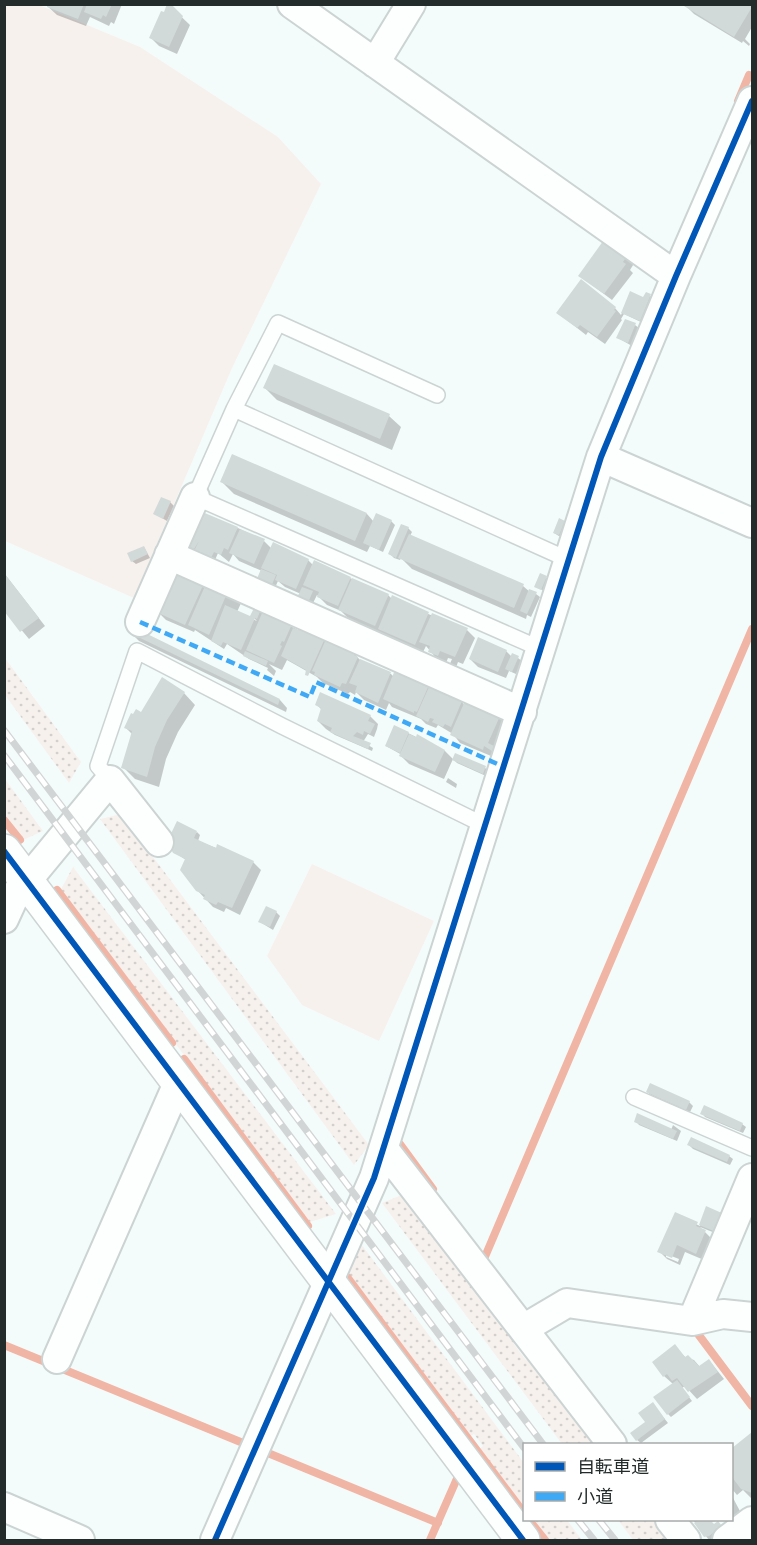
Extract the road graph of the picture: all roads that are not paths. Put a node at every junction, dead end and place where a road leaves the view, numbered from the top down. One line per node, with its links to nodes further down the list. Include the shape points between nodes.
1 (292, 4): 3 (street)
2 (411, 4): 3 (street)
3 (375, 63): 5 (street)
4 (753, 101): 5 (street)
5 (676, 276): 8 (street)
6 (437, 395): 7 (lane, via 278,323)
7 (234, 409): 9 (lane); 12 (lane)
8 (601, 457): 10 (street); 12 (street)
9 (195, 497): 11 (street); 14 (lane)
10 (753, 523)
11 (169, 555): 13 (street); 15 (street)
12 (569, 560): 14 (street)
13 (140, 622)
14 (541, 649): 15 (street)
15 (522, 712): 17 (street)
16 (110, 780): 17 (lane, via 98,766 137,651); 18 (street); 20 (street)
17 (486, 826): 25 (street)
18 (159, 842)
19 (4, 851): 20 (street)
20 (27, 881): 21 (street, via 15,895); 22 (street)
21 (4, 919)
22 (178, 1083): 27 (street); 31 (street)
23 (634, 1097): 24 (lane)
24 (753, 1148)
25 (384, 1149): 27 (street); 30 (street)
26 (753, 1178): 29 (street)
27 (328, 1283): 37 (street); 38 (street)
28 (753, 1317): 29 (street, via 723,1314)
29 (692, 1321): 30 (street, via 567,1303)
30 (523, 1329): 32 (street)
31 (57, 1359)
32 (611, 1443)
33 (4, 1508): 36 (street)
34 (671, 1521): 39 (street)
35 (753, 1521): 40 (street)
36 (80, 1540)
37 (215, 1540)
38 (523, 1540)
39 (686, 1540)
40 (727, 1540)

